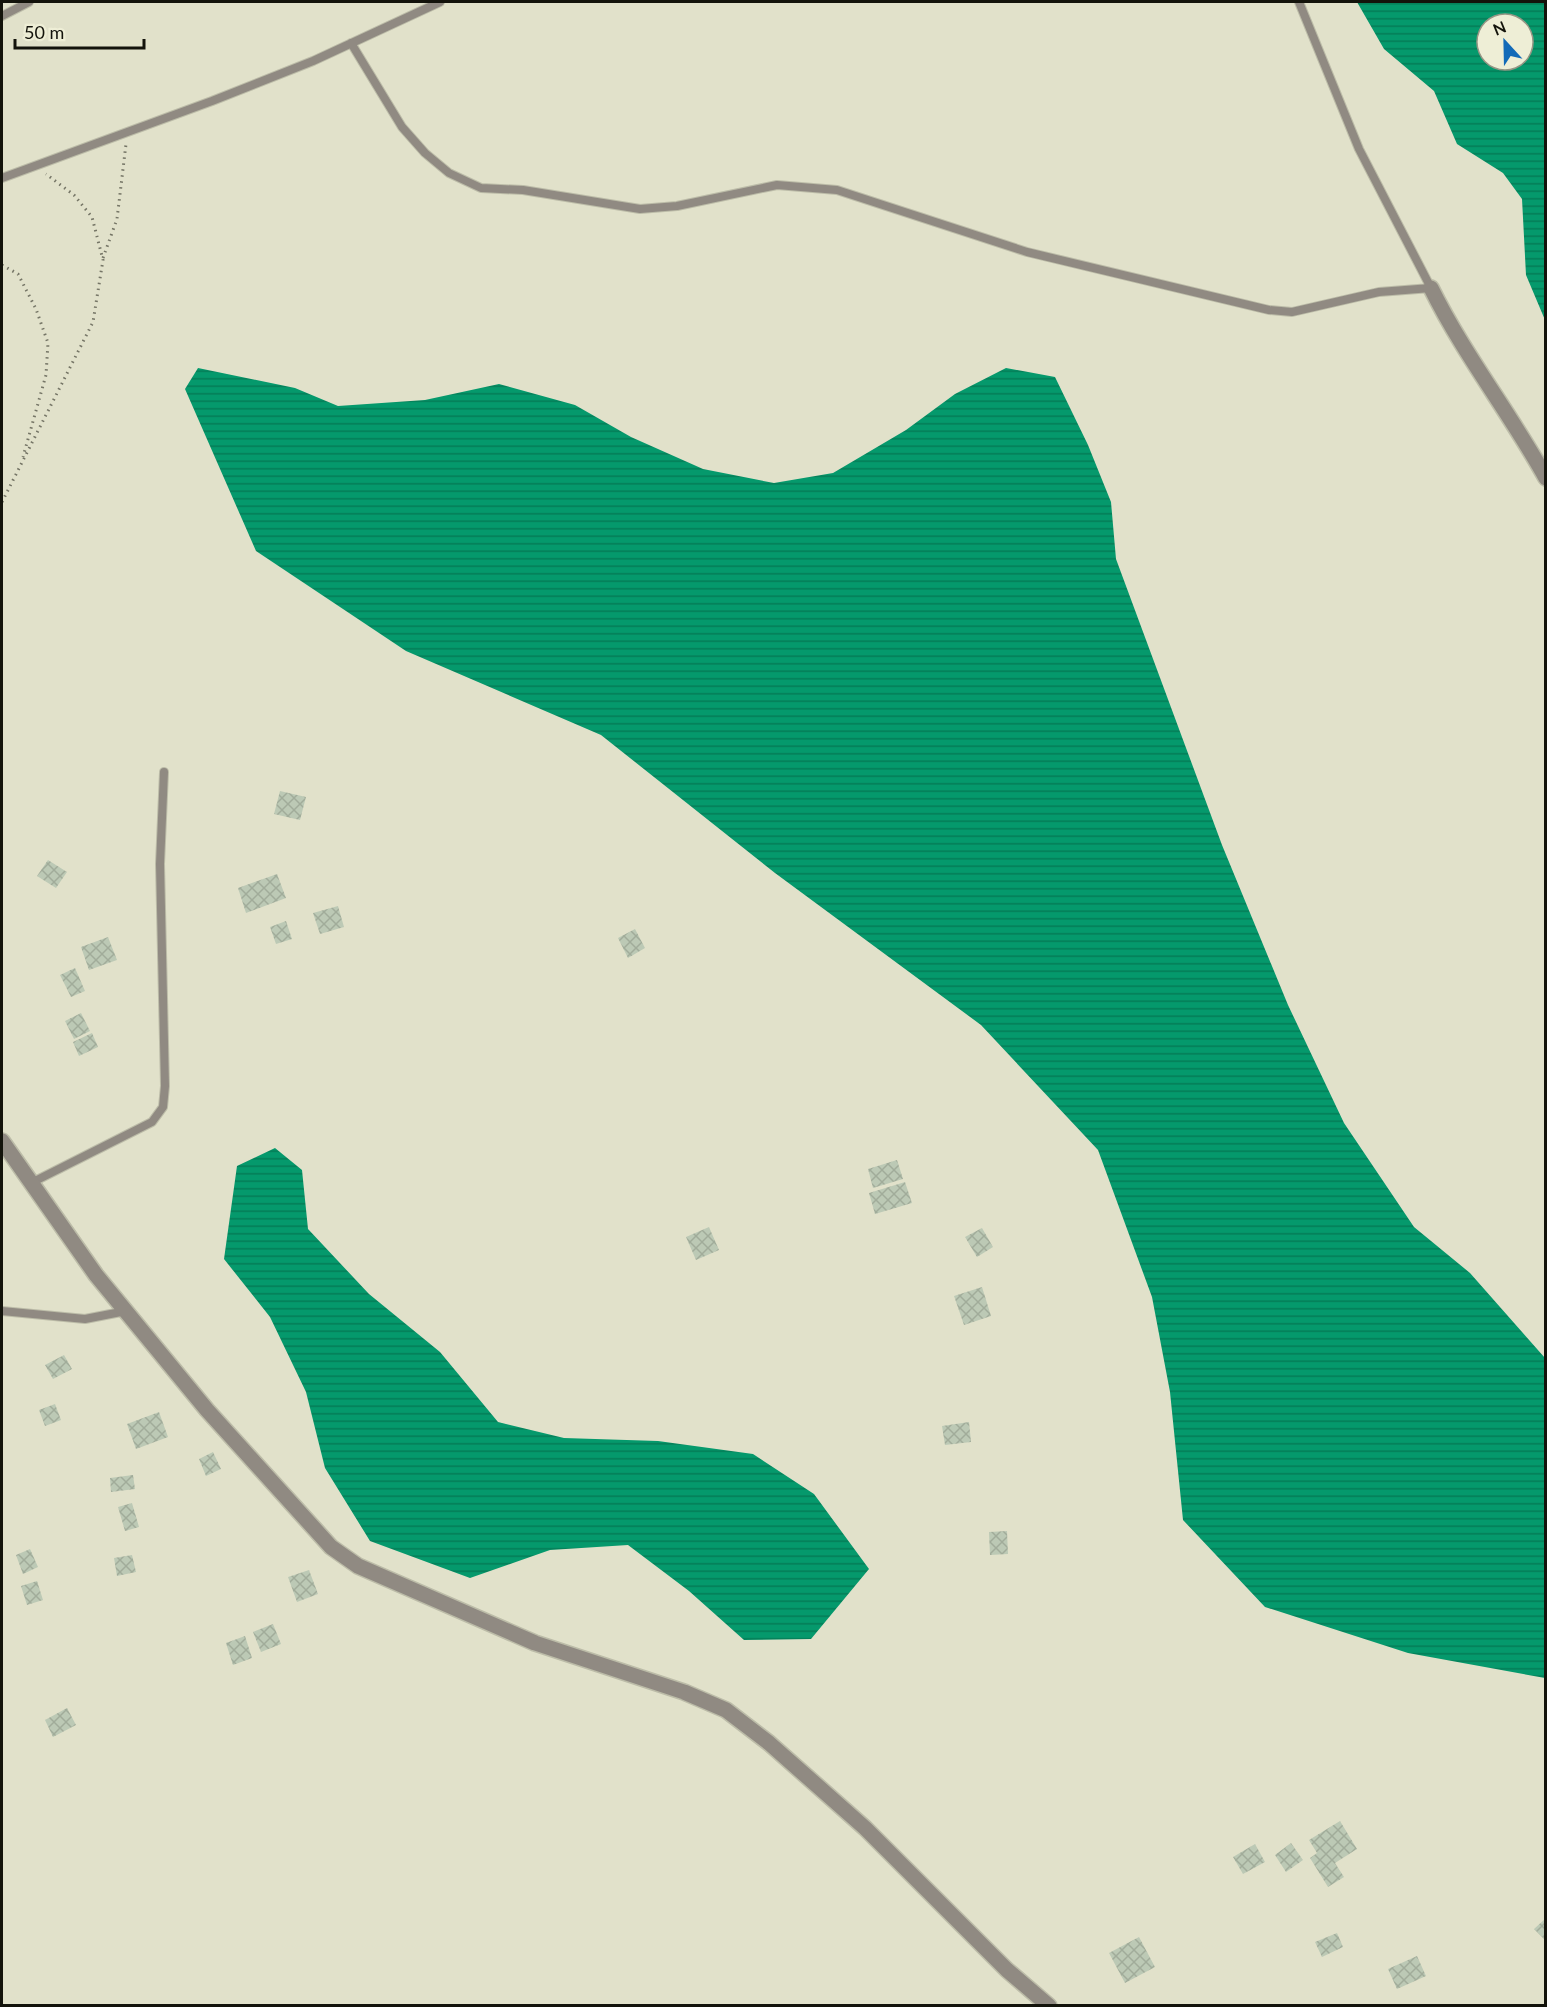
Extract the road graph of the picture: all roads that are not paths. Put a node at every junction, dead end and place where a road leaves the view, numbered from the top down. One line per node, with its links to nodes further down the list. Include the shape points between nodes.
1 (29, 2): 4 (lane)
2 (440, 2): 5 (lane)
3 (1299, 2): 7 (lane, via 1359,149)
4 (2, 16)
5 (351, 43): 6 (lane, via 252,85); 7 (lane, via 409,136 449,173 481,188 523,190 640,209 677,206 777,185 837,190 1027,252 1269,310 1292,312 1379,292)
6 (2, 178)
7 (1431, 288): 8 (street)
8 (1545, 478)
9 (164, 772): 11 (lane, via 160,864 163,1107 152,1122)
10 (2, 1141): 11 (street)
11 (31, 1183): 13 (street)
12 (2, 1311): 13 (lane, via 85,1319)
13 (126, 1311): 14 (street, via 207,1410 331,1547 358,1566 535,1643 684,1692 726,1710 865,1828 985,1949)
14 (1049, 2006)

